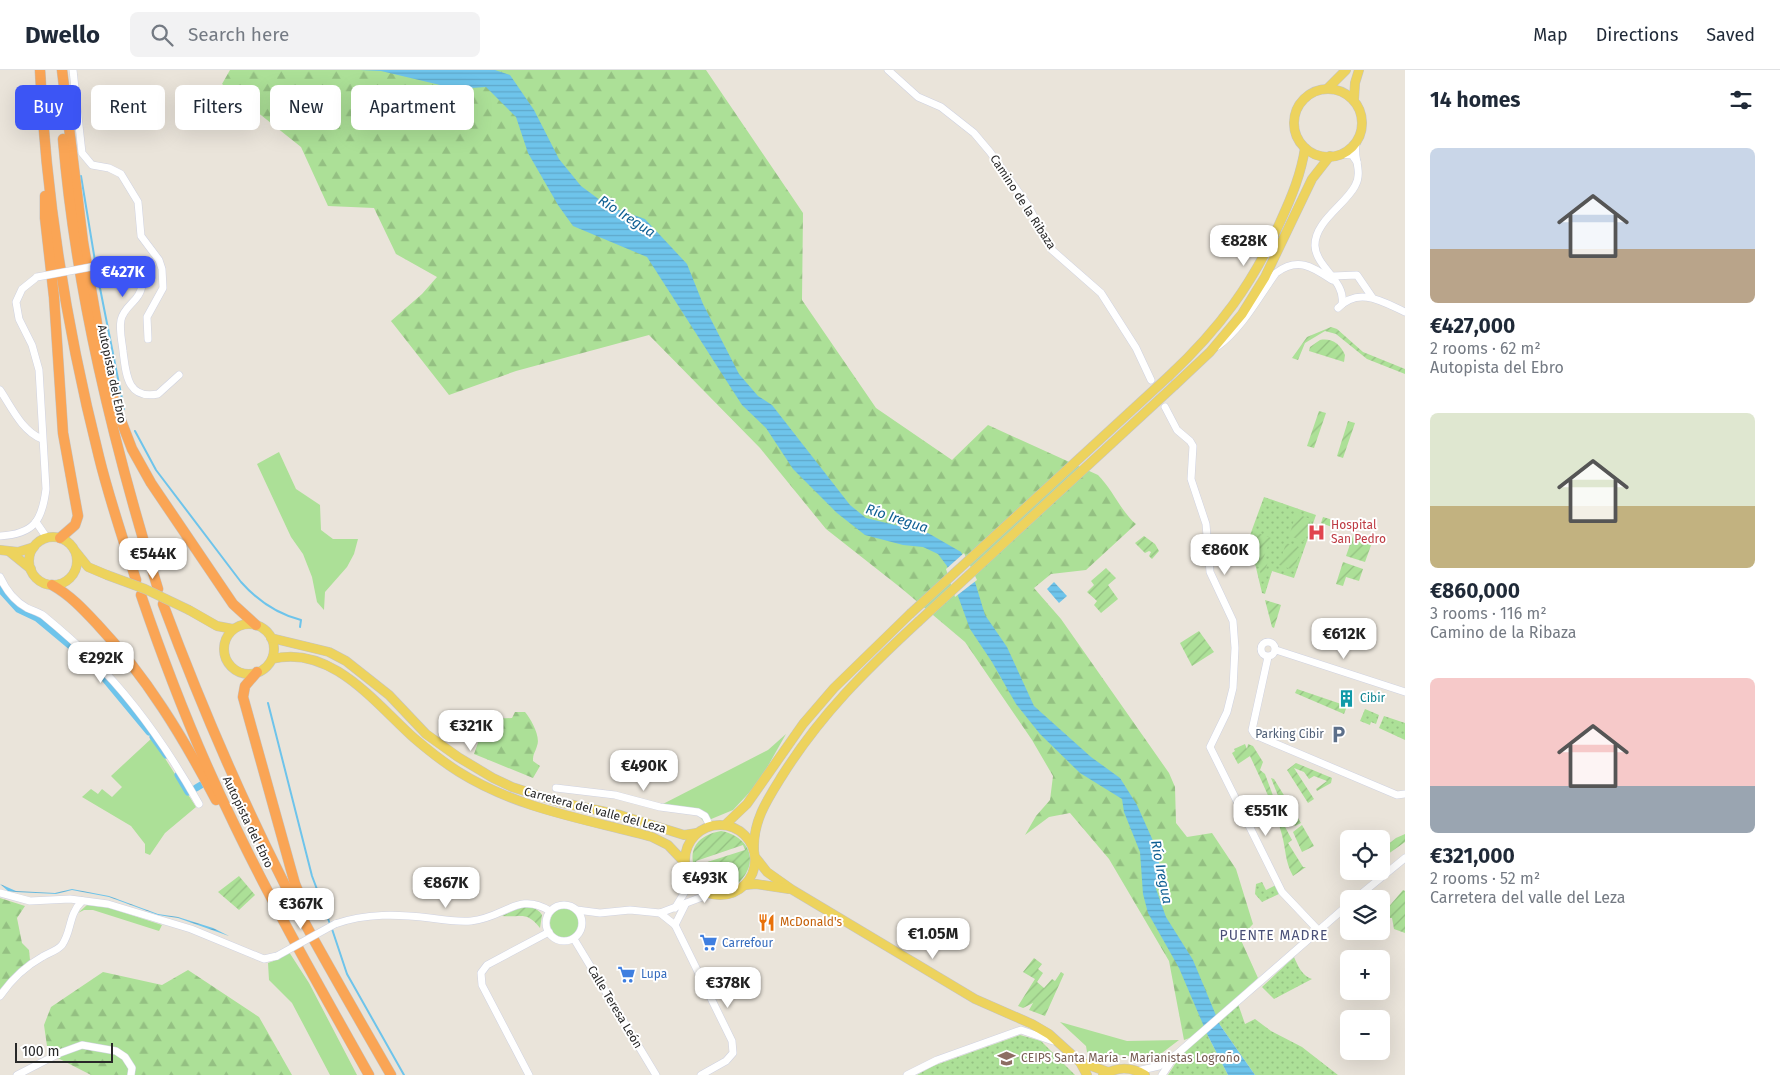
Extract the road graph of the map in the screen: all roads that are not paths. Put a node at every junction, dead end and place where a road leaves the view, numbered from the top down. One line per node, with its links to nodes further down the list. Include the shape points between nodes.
1 (39, 70): 33 (highway, via 45,218 54,297 59,389 78,516 75,525); 42 (highway, via 49,186 70,323 99,458)
2 (60, 70): 44 (highway, Autopista del Ebro, via 70,201 93,347 117,450); 47 (highway, via 84,249 115,405 132,449 151,483 233,604)
3 (73, 70): 23 (street, via 82,153 92,165 120,174 138,202 140,236 162,269 163,288 147,317)
4 (888, 70): 26 (street, Camino de la Ribaza, via 918,97 941,107 974,133 1027,204 1052,250 1101,293 1136,348)
5 (1346, 70): 7 (main road)
6 (1359, 70): 8 (main road)
7 (1328, 88): 8 (main road); 10 (main road, via 1304,99 1295,115 1295,133)
8 (1354, 100): 9 (main road, via 1362,120)
9 (1357, 140): 11 (main road); 13 (street)
10 (1305, 148): 12 (main road, via 1321,156); 60 (main road, bridge, via 1295,188 1267,251 1250,282 1208,337 834,688 803,724 747,804)
11 (1341, 154): 12 (main road); 13 (street, via 1352,156)
12 (1330, 156): 24 (main road, via 1312,179 1255,294)
13 (1358, 164): 14 (street, via 1355,185 1318,231 1315,240 1318,258)
14 (1333, 276): 15 (street); 16 (street)
15 (1345, 276): 16 (street); 17 (street, via 1357,276)
16 (1338, 287): 18 (street); 24 (street, via 1310,265 1296,263 1284,267 1276,272 1230,337)
17 (1364, 287): 19 (street); 20 (street)
18 (1341, 295): 21 (street); 21 (street, via 1340,306)
19 (1360, 297): 20 (street); 21 (street)
20 (1372, 297): 22 (street)
21 (1352, 300)
22 (1405, 312)
23 (148, 339)
24 (1210, 352): 63 (main road, bridge, via 853,683 814,728 767,800 754,834)
25 (179, 375): 29 (street, bridge, via 158,394 140,394 126,377 121,321 138,298 142,284 134,267 107,264 37,277 22,288 16,302 19,319 32,345 39,370)
26 (1151, 380)
27 (0, 390): 29 (street, via 25,429)
28 (1166, 408): 82 (street, via 1177,430 1193,446 1191,479 1206,524 1210,572 1233,621 1234,688 1231,703 1210,748 1282,892)
29 (42, 440): 30 (street, via 46,489)
30 (36, 522): 31 (street, via 23,533); 32 (street)
31 (0, 536)
32 (47, 538): 33 (main road); 34 (main road)
33 (60, 538): 36 (main road)
34 (34, 547): 37 (main road); 38 (main road)
35 (0, 550): 37 (main road)
36 (74, 551): 39 (main road); 41 (main road, via 75,570)
37 (10, 552): 38 (main road)
38 (30, 569): 43 (main road, via 36,578)
39 (96, 572): 41 (main road); 48 (main road, bridge, via 145,589)
40 (0, 577): 59 (street, via 21,605 42,614 55,625 123,692 170,755)
41 (67, 580): 43 (main road)
42 (136, 580)
43 (52, 585): 86 (highway, via 65,592 102,629 162,705)
44 (158, 589)
45 (141, 595): 86 (highway, Autopista del Ebro, via 169,676 220,795)
46 (162, 604): 95 (highway, Autopista del Ebro, via 200,702 247,806 314,939)
47 (256, 625): 49 (main road, via 247,624); 51 (main road)
48 (217, 626): 49 (main road); 50 (main road)
49 (233, 629): 50 (main road)
50 (226, 638): 55 (main road, via 224,651 230,665 242,673)
51 (271, 638): 54 (main road); 62 (main road, Carretera del valle del Leza, via 329,652 346,661 389,695 426,734 476,769 505,784 558,802 620,815 684,835)
52 (1276, 650): 53 (street); 53 (street, via 1271,643 1263,644 1261,651); 56 (street)
53 (1268, 657): 58 (street, via 1252,730 1255,735 1397,795)
54 (272, 659): 55 (main road); 65 (main road, Carretera del valle del Leza, via 299,656 341,673 438,758 501,795 544,810 652,837 668,845)
55 (257, 672): 95 (highway, via 245,686 243,697 295,884)
56 (1405, 692)
57 (556, 788): 61 (street, via 615,795 660,807 698,812 705,816)
58 (1405, 794)
59 (198, 804)
60 (724, 825): 61 (main road); 63 (main road, via 746,836)
61 (710, 826): 62 (main road)
62 (697, 833): 65 (main road, via 687,850)
63 (755, 854): 67 (main road, via 752,876); 68 (main road, via 767,872)
64 (1404, 860): 69 (street)
65 (686, 863): 66 (main road)
66 (690, 878): 71 (main road); 74 (street)
67 (745, 885): 68 (main road); 71 (main road, via 730,894)
68 (791, 889): 87 (main road, via 975,999 1032,1024)
69 (1366, 890)
70 (0, 893): 72 (street, via 30,901)
71 (710, 894): 73 (street)
72 (82, 901): 76 (street, bridge, via 108,904 191,929 264,959 277,956 350,919 379,915 473,921 496,916 521,903 530,902); 85 (street, via 70,918 60,948 26,967 8,983)
73 (685, 904): 74 (street); 81 (street)
74 (675, 908): 78 (street)
75 (577, 910): 76 (street, via 562,905); 77 (street); 80 (street)
76 (550, 911): 83 (street, via 546,923)
77 (590, 912): 78 (street); 80 (street)
78 (660, 912): 81 (street)
79 (1340, 912): 82 (street)
80 (583, 922): 84 (street)
81 (675, 925): 98 (street, via 732,1041 733,1053 726,1061)
82 (1318, 930): 88 (street)
83 (549, 932): 84 (street, via 562,941); 96 (street, via 487,965 481,974 482,985)
84 (574, 939): 97 (street, Calle Teresa León)
85 (0, 996)
86 (335, 1013): 94 (highway, Autopista del Ebro)
87 (1063, 1046): 89 (main road); 99 (street, via 1039,1034 1021,1030 937,1060)
88 (1177, 1054): 90 (street); 101 (street)
89 (1080, 1062): 91 (main road); 100 (main road)
90 (1141, 1073): 91 (main road, via 1121,1068)
91 (1105, 1074)
92 (17, 1075): 93 (street, via 82,1045 116,1051 132,1068)
93 (131, 1075)
94 (370, 1075)
95 (391, 1075)
96 (529, 1075)
97 (656, 1075)
98 (701, 1075)
99 (907, 1075)
100 (1087, 1075)
101 (1162, 1075)

